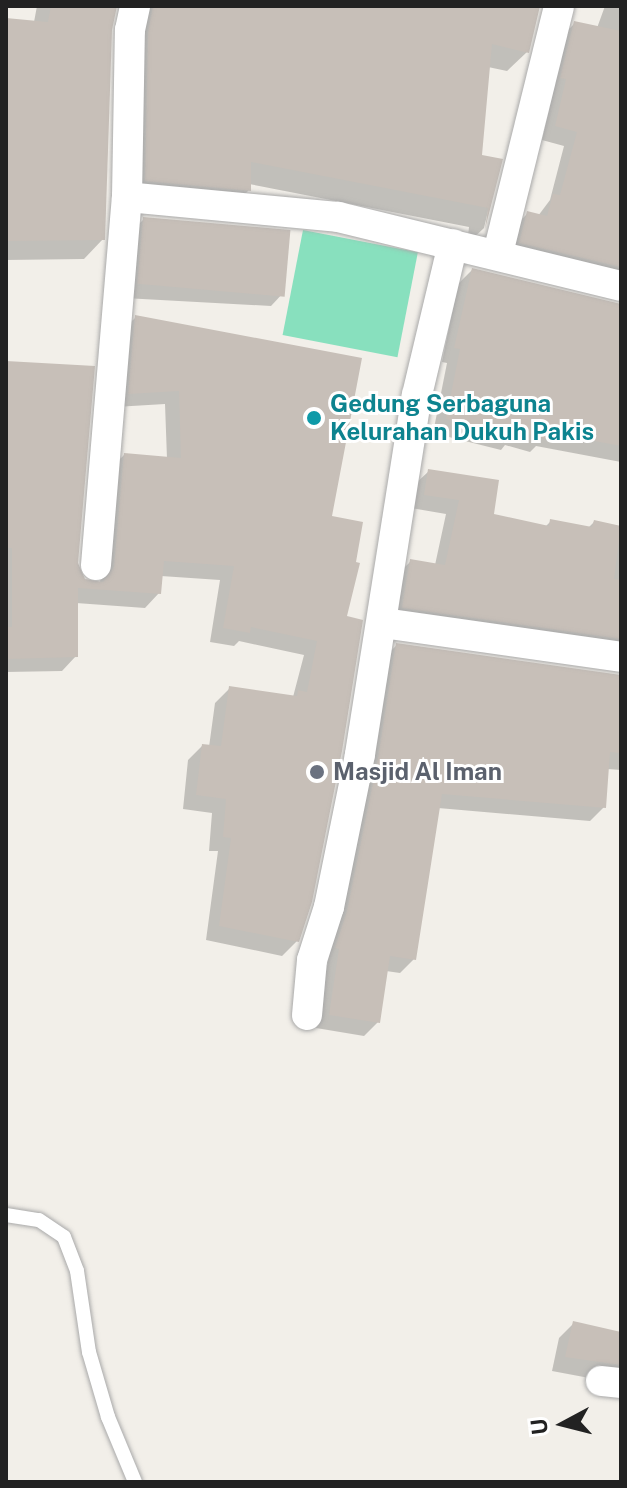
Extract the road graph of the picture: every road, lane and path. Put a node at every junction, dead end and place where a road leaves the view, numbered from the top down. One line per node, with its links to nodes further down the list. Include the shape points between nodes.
1 (135, 6): 3 (street)
2 (559, 6): 5 (street)
3 (127, 197): 4 (street, via 338,217); 7 (street)
4 (453, 244): 5 (street); 8 (street, via 417,395)
5 (498, 253): 6 (street)
6 (621, 286)
7 (96, 565)
8 (383, 623): 9 (street); 10 (street, via 329,907 312,960)
9 (621, 657)
10 (307, 1015)
11 (6, 1215): 12 (lane, via 39,1220 64,1237 77,1271 89,1352)
12 (135, 1482)

